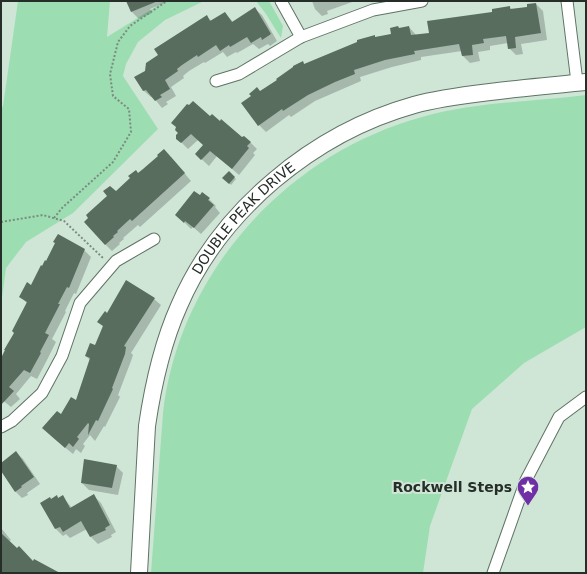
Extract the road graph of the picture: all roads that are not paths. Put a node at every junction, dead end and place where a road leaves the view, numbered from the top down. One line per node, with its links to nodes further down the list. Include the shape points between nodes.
1 (281, 1): 4 (street)
2 (422, 1): 4 (street, via 373,10)
3 (567, 1): 6 (street)
4 (301, 37): 5 (street, via 239,74)
5 (216, 81)
6 (582, 82): 10 (street, DOUBLE PEAK DRIVE, via 443,98 374,118 332,139 294,164 243,210 214,245 192,280 166,338 150,402)
7 (154, 239): 9 (street, via 116,261 80,303 62,356 42,393 12,420)
8 (586, 397): 11 (street, via 559,417 526,480)
9 (1, 426)
10 (139, 573)
11 (493, 573)

